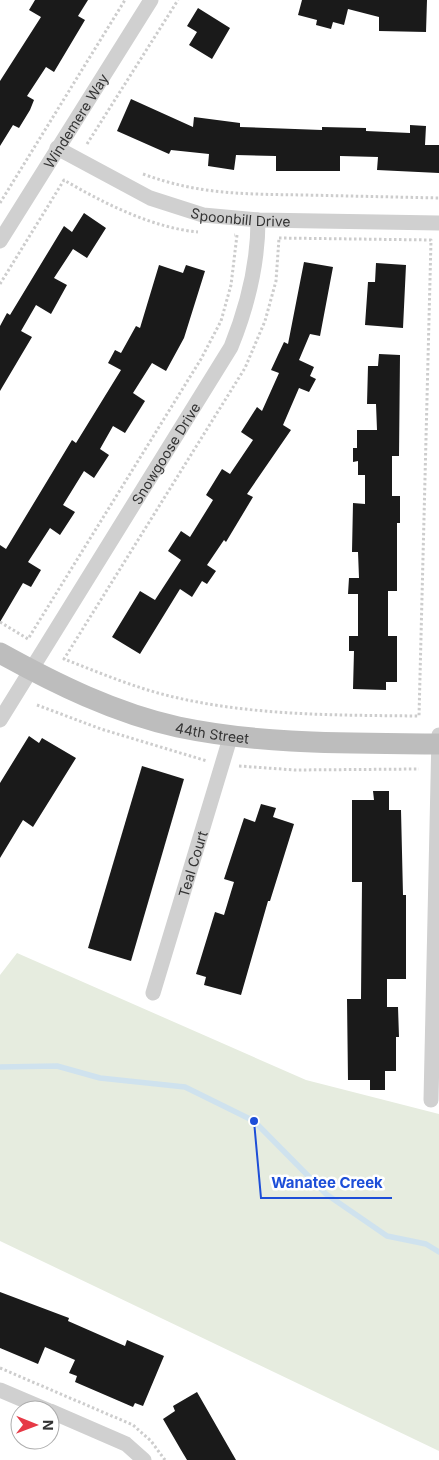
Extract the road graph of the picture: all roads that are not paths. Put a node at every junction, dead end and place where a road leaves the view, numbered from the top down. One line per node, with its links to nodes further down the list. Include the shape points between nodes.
1 (151, 0): 2 (street, Windemere Way)
2 (58, 148): 3 (street, Spoonbill Drive, via 150,198 203,215); 5 (street, Windemere Way)
3 (258, 220): 4 (street, Spoonbill Drive); 7 (street, Snowgoose Drive, via 258,249 252,283 245,312 230,347)
4 (439, 222)
5 (0, 241)
6 (0, 653): 7 (street, 44th Street)
7 (31, 670): 8 (street, Snowgoose Drive); 9 (street, 44th Street, via 76,693 126,710 177,726)
8 (0, 720)
9 (231, 735): 11 (street, 44th Street, via 293,741); 12 (street, Teal Court)
10 (439, 735): 11 (street)
11 (439, 744): 13 (street)
12 (153, 993)
13 (431, 1100)
14 (0, 1390): 15 (street)
15 (23, 1400)
16 (60, 1416): 17 (street, via 126,1444)
17 (144, 1460)

